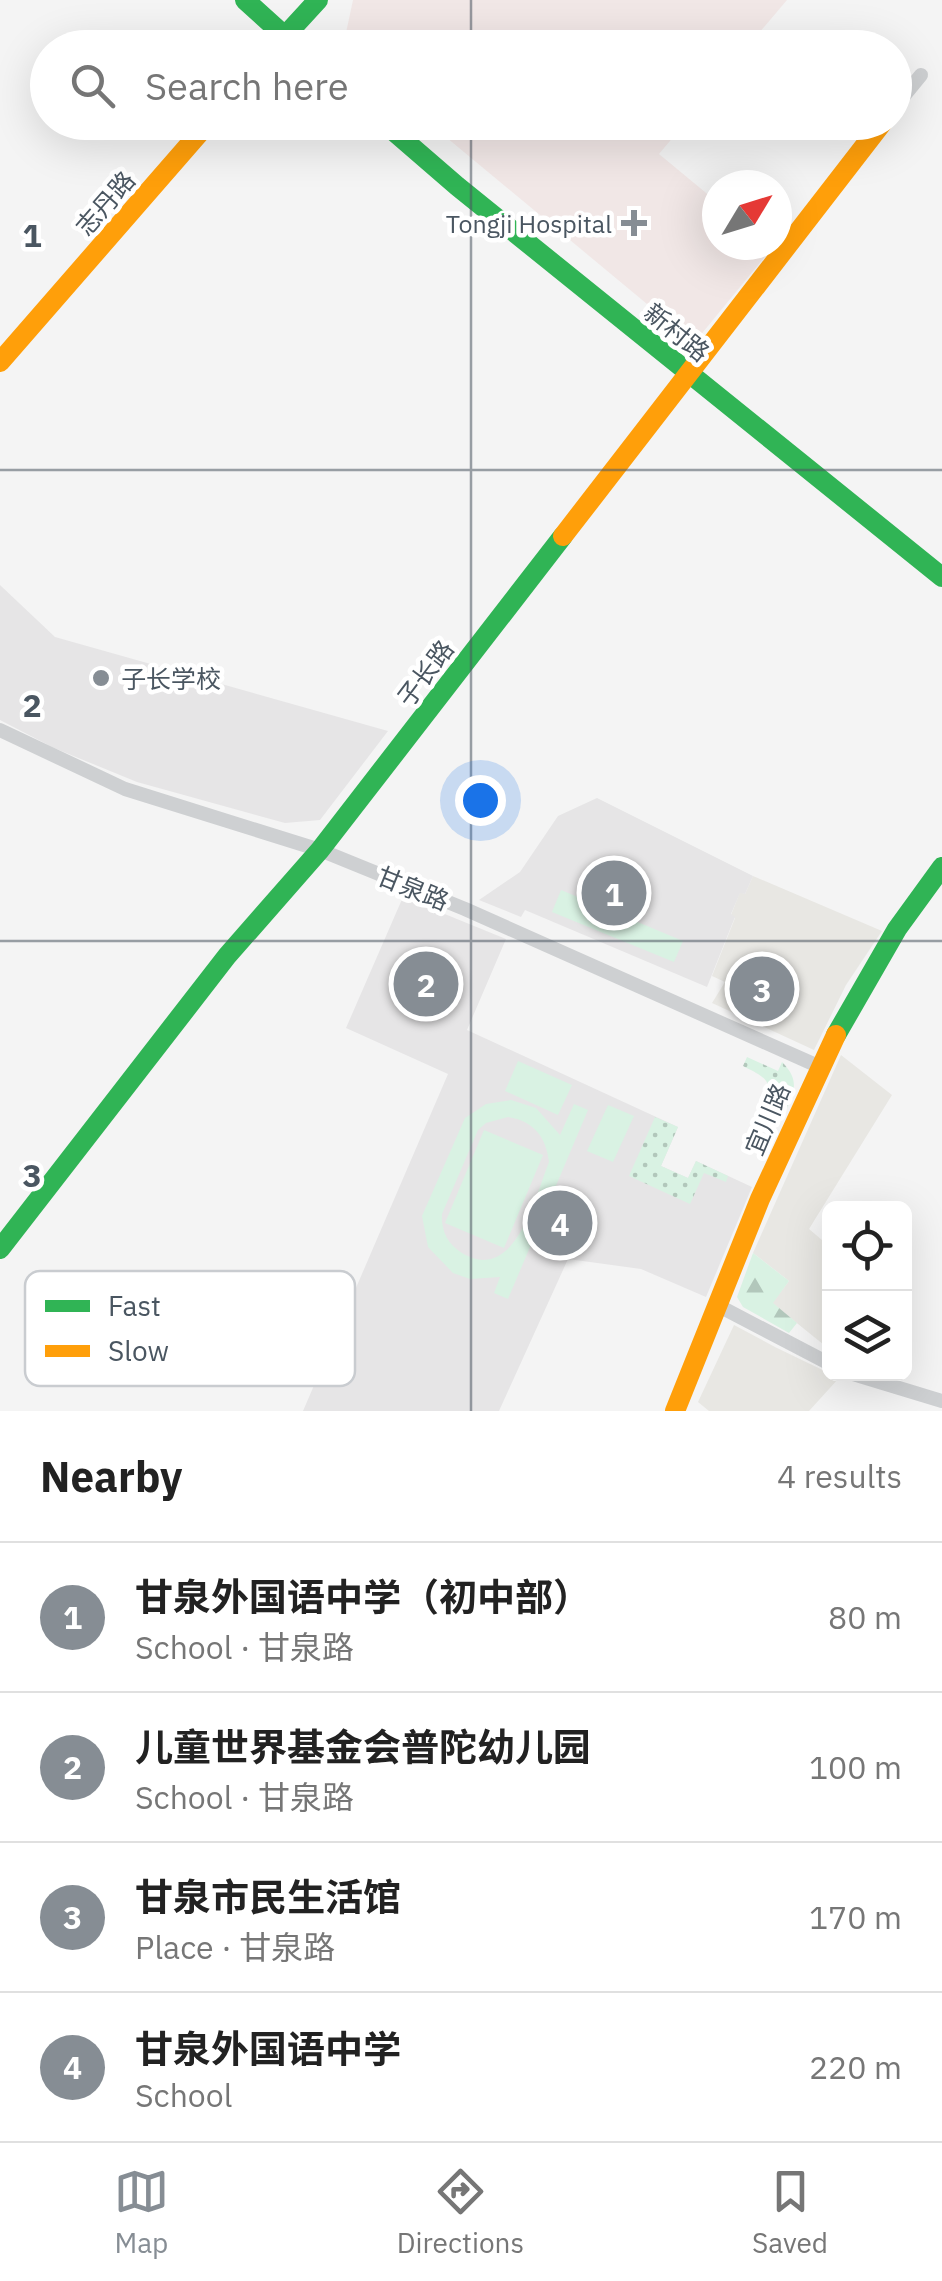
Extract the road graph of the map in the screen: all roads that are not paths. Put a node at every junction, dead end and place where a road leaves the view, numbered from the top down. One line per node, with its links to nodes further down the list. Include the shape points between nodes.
1 (245, 0): 4 (street)
2 (300, 0): 5 (street)
3 (318, 0): 6 (street)
4 (274, 30)
5 (287, 30)
6 (292, 30)
7 (920, 75): 8 (street)
8 (912, 85)
9 (175, 140): 13 (street, 志丹路)
10 (192, 140): 14 (street, 志丹路)
11 (405, 140): 15 (street, 新村路)
12 (869, 140): 15 (street, 子长路)
13 (0, 340)
14 (0, 362)
15 (687, 372): 16 (street, 新村路); 18 (street, 子长路)
16 (942, 577)
17 (0, 730): 18 (street, 甘泉路, via 125,790)
18 (320, 850): 20 (street, 甘泉路); 21 (street, 子长路, via 227,956)
19 (942, 867): 20 (street, 宜川路, via 868,973)
20 (818, 1066): 22 (street, 宜川路)
21 (0, 1249)
22 (718, 1305): 23 (street); 26 (street, 宜川路)
23 (822, 1360)
24 (875, 1381): 25 (street)
25 (942, 1401)
26 (675, 1411)

